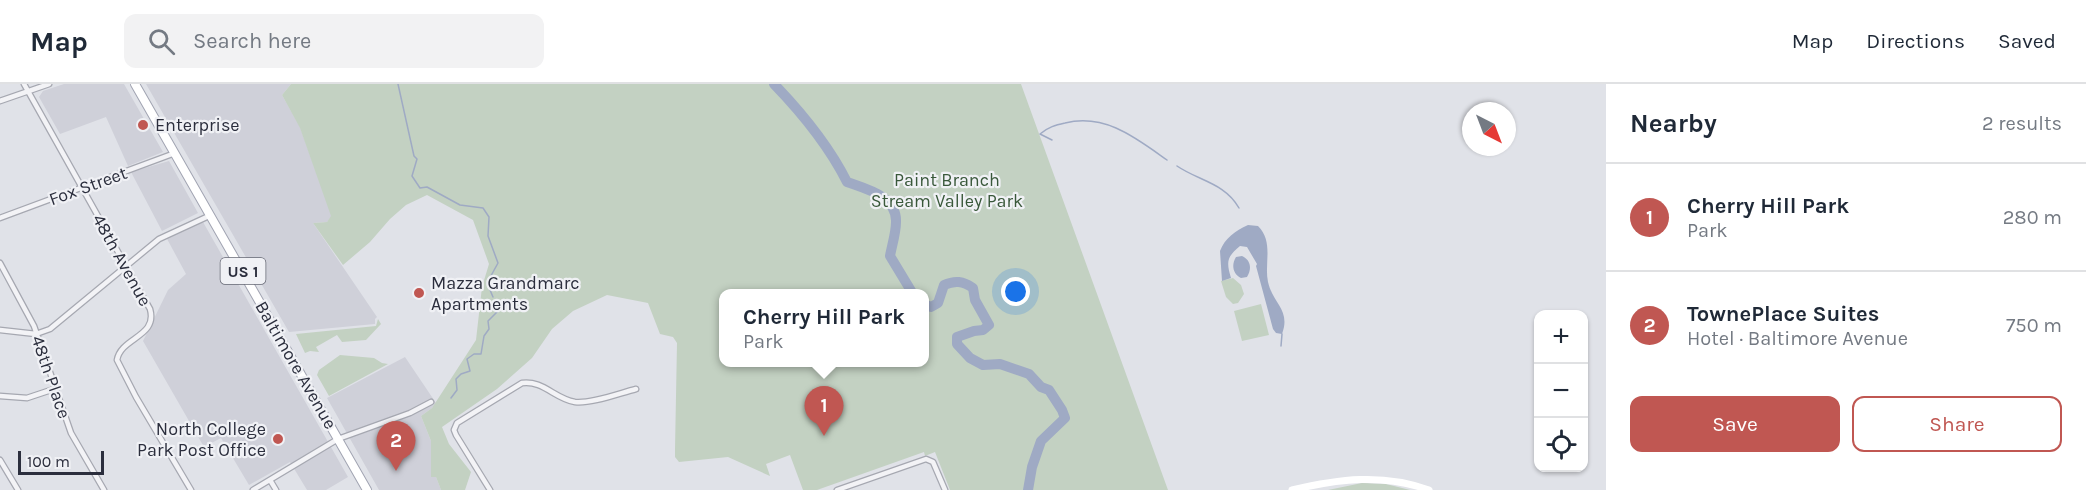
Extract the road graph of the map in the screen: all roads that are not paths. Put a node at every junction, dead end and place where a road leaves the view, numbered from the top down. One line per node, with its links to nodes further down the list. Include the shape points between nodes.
1 (24, 84): 4 (street, 48th Avenue)
2 (49, 84): 4 (street)
3 (135, 84): 6 (main road, Baltimore Avenue / US 1)
4 (28, 91): 5 (street); 7 (street, 48th Avenue)
5 (0, 101)
6 (175, 153): 7 (street, Fox Street); 8 (main road, Baltimore Avenue / US 1)
7 (83, 188): 9 (street, Fox Street); 11 (street, 48th Avenue)
8 (211, 215): 11 (street, via 166,234); 18 (main road, Baltimore Avenue / US 1)
9 (0, 218)
10 (0, 263): 13 (street, 48th Place)
11 (126, 267): 13 (street, via 55,326); 23 (street, 48th Avenue, via 152,318 146,330 121,347 117,360)
12 (0, 330): 13 (street)
13 (36, 334): 14 (street, 48th Place)
14 (54, 389): 16 (street, via 27,398); 22 (street, 48th Place, via 71,433)
15 (636, 389): 27 (street, via 575,402 544,387 522,383 457,423 454,430)
16 (0, 396)
17 (431, 402): 18 (street)
18 (338, 439): 20 (street); 26 (main road, Baltimore Avenue / US 1)
19 (0, 460): 21 (street)
20 (270, 480): 24 (street); 25 (street)
21 (18, 490)
22 (104, 490)
23 (191, 490)
24 (254, 490)
25 (276, 490)
26 (367, 490)
27 (490, 490)
28 (837, 490): 29 (street, via 926,459 933,462)
29 (945, 490)
30 (1292, 490): 31 (main road, via 1364,478 1386,479)
31 (1429, 490)

